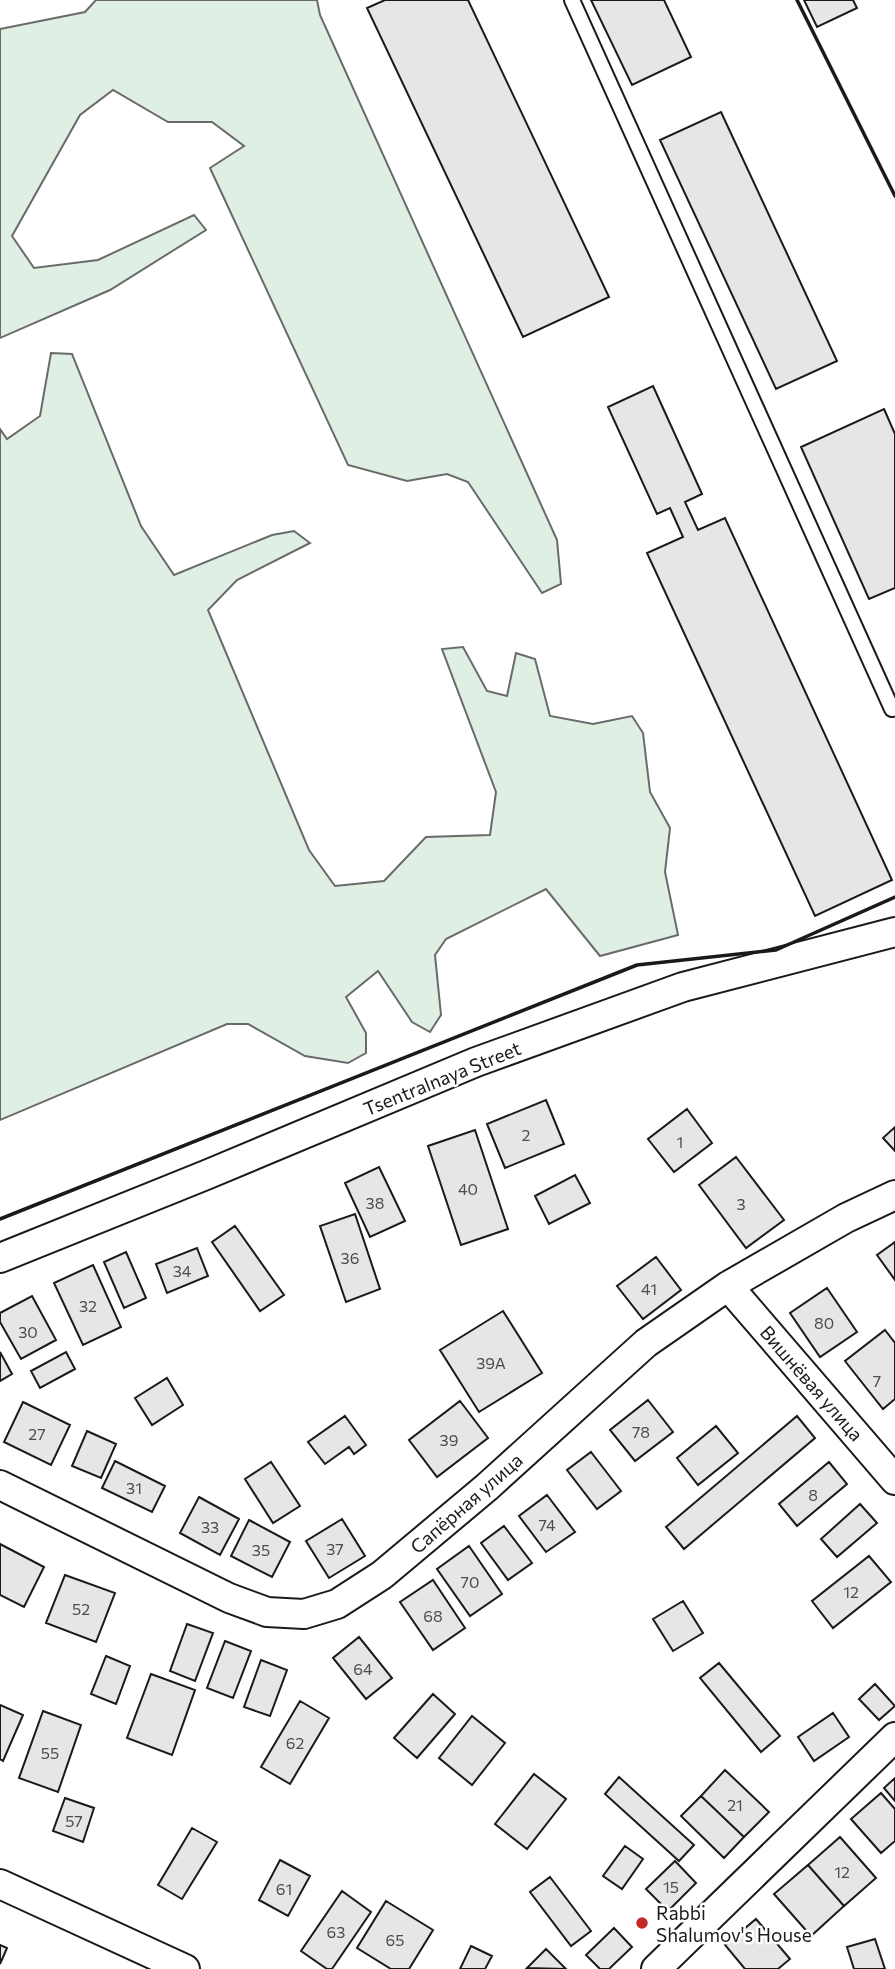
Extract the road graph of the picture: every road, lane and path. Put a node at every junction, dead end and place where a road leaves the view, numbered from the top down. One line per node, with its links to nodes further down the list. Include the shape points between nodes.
1 (572, 0): 2 (lane)
2 (892, 709)
3 (895, 932): 5 (street, Tsentralnaya Street, via 683,987 489,1057)
4 (895, 1195): 6 (street, Сапёрная улица)
5 (0, 1258)
6 (728, 1286): 7 (street, Вишнёвая улица); 8 (street, Сапёрная улица, via 646,1343 382,1575 337,1604 304,1614 267,1612 229,1598)
7 (895, 1480)
8 (0, 1485)
9 (895, 1737): 12 (street)
10 (0, 1884): 11 (street)
11 (184, 1969)
12 (656, 1969)

